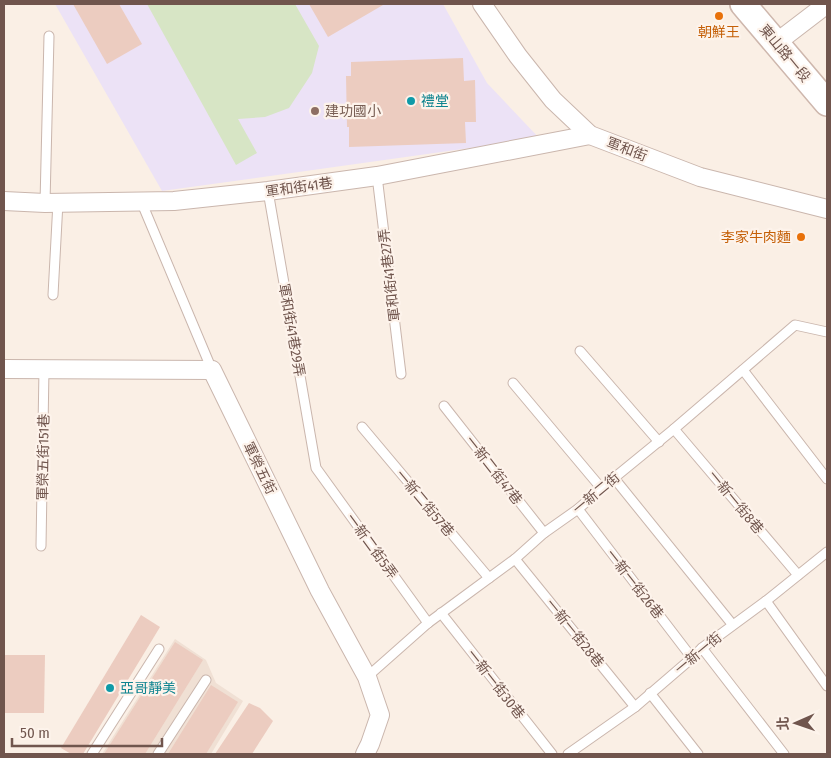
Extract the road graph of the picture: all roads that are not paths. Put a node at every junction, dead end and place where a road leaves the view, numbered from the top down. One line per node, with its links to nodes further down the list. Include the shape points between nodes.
1 (482, 4): 7 (street, 軍和街, via 553,100)
2 (743, 4): 5 (main road, 東山路一段)
3 (827, 4): 5 (street)
4 (48, 36): 12 (lane)
5 (776, 43): 6 (main road, 東山路一段)
6 (827, 103)
7 (590, 135): 8 (street, 軍和街41巷); 13 (street, 軍和街, via 700,177)
8 (377, 176): 9 (street, 軍和街41巷); 21 (lane, 軍和街41巷27弄)
9 (268, 191): 11 (street, 軍和街41巷, via 174,201); 27 (lane, 軍和街41巷29弄)
10 (4, 201): 12 (street, 軍和街41巷)
11 (141, 201): 12 (street, 軍和街41巷); 19 (lane)
12 (52, 203): 14 (lane)
13 (827, 209)
14 (53, 295)
15 (827, 332): 20 (lane, 一新二街, via 795,325)
16 (580, 350): 26 (lane)
17 (4, 369): 18 (street)
18 (44, 369): 19 (street); 33 (lane, 軍榮五街151巷)
19 (212, 370): 45 (street, 軍榮五街, via 320,591)
20 (743, 370): 25 (lane, 一新二街); 29 (lane)
21 (401, 374)
22 (513, 383): 30 (lane)
23 (444, 406): 32 (lane, 一新二街47巷)
24 (362, 427): 37 (lane, 一新二街57巷)
25 (674, 429): 26 (lane, 一新二街); 36 (lane, 一新一街8巷)
26 (659, 442): 28 (lane, 一新二街)
27 (316, 468): 40 (lane, 一新二街5弄)
28 (614, 478): 30 (lane, 一新二街); 41 (lane)
29 (827, 479)
30 (602, 489): 31 (lane, 一新二街)
31 (578, 510): 32 (lane, 一新二街); 44 (lane, 一新一街26巷)
32 (544, 533): 35 (lane, 一新二街)
33 (41, 546)
34 (827, 552): 36 (lane, 一新一街)
35 (515, 559): 37 (lane, 一新二街); 49 (lane, 一新一街28巷)
36 (798, 575): 38 (lane, 一新一街)
37 (489, 578): 39 (lane, 一新二街)
38 (766, 601): 41 (lane, 一新一街); 47 (lane)
39 (441, 613): 40 (lane, 一新二街); 53 (lane, 一新一街30巷)
40 (428, 623): 45 (lane, 一新二街)
41 (732, 624): 42 (lane, 一新一街)
42 (702, 648): 44 (lane, 一新一街); 56 (lane)
43 (159, 649): 50 (lane)
44 (692, 658): 48 (lane, 一新一街)
45 (367, 677): 52 (street, 軍榮五街, via 380,715)
46 (206, 680): 51 (lane)
47 (827, 686)
48 (650, 693): 49 (lane, 一新一街); 55 (lane)
49 (635, 707): 54 (lane, 一新一街)
50 (92, 754)
51 (158, 754)
52 (365, 754)
53 (552, 754)
54 (568, 754)
55 (698, 754)
56 (784, 754)

